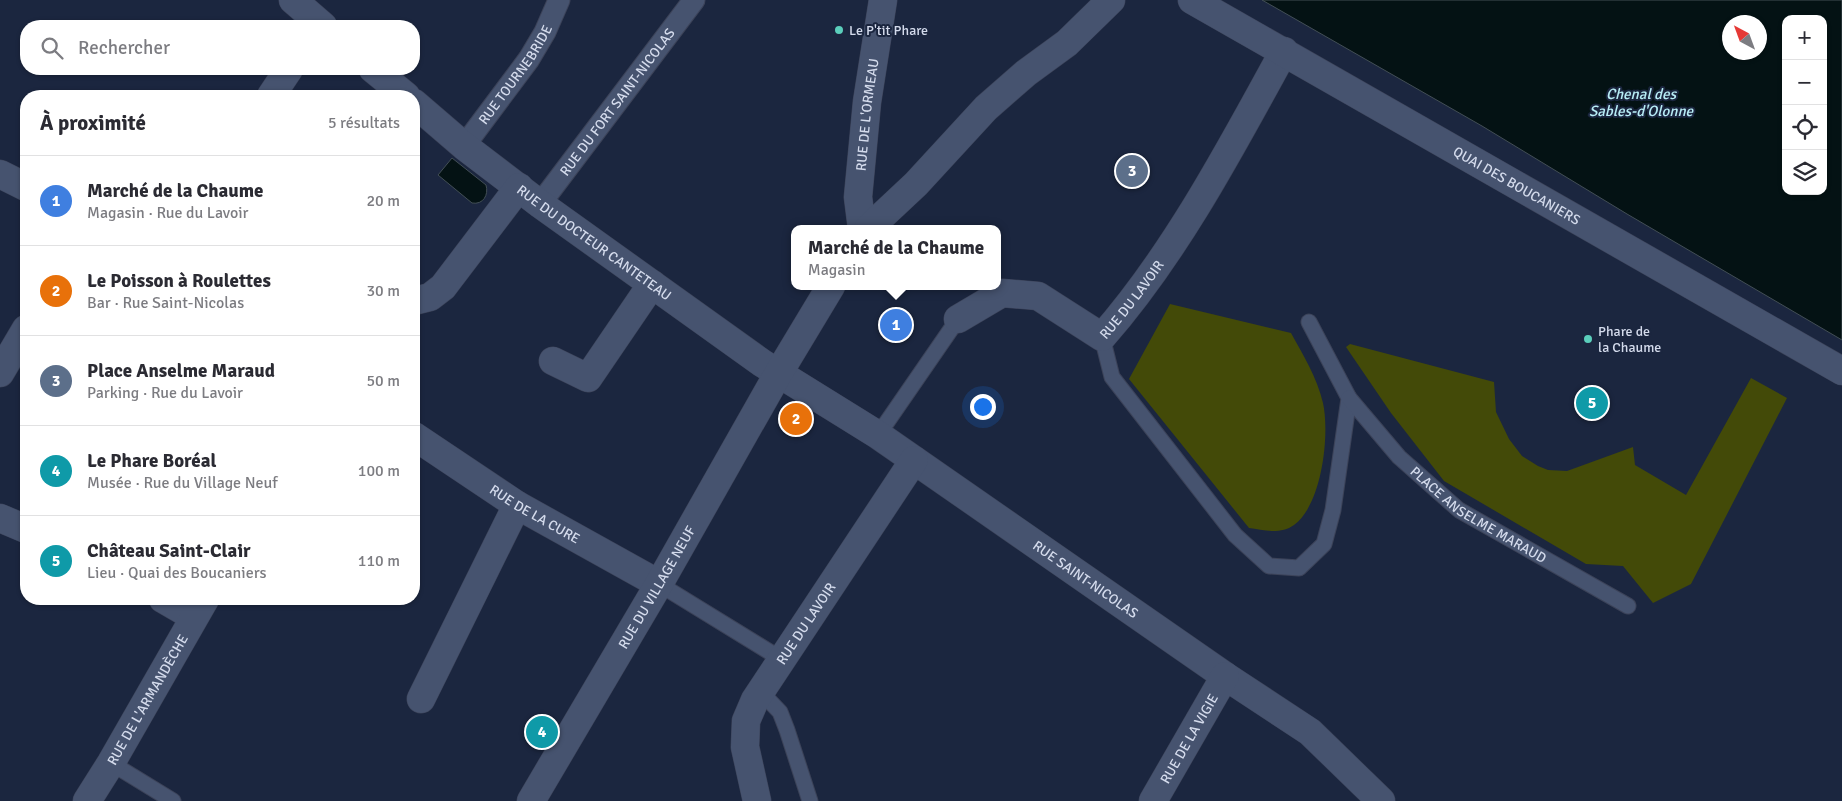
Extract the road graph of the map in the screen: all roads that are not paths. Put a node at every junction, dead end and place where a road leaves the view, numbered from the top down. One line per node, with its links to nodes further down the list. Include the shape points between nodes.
1 (293, 0): 7 (street)
2 (559, 0): 14 (street, RUE TOURNEBRIDE, via 529,58)
3 (694, 0): 18 (street, RUE DU FORT SAINT-NICOLAS)
4 (883, 0): 19 (street, RUE DE L'ORMEAU, via 867,102 858,197)
5 (1111, 0): 20 (street, via 1067,43 986,108 916,184)
6 (1192, 0): 8 (street, QUAI DES BOUCANIERS)
7 (316, 20)
8 (1284, 51): 26 (street, RUE DU LAVOIR, via 1204,193 1130,305); 29 (street, QUAI DES BOUCANIERS)
9 (285, 75): 11 (street)
10 (380, 75): 12 (street)
11 (275, 90)
12 (399, 90)
13 (420, 108): 14 (street, RUE DU DOCTEUR CANTETEAU)
14 (464, 146): 17 (street, RUE DU DOCTEUR CANTETEAU)
15 (0, 174): 16 (street)
16 (20, 185)
17 (519, 187): 18 (street, RUE DU DOCTEUR CANTETEAU); 23 (street, via 443,287 430,297)
18 (540, 204): 21 (street, RUE DU DOCTEUR CANTETEAU)
19 (862, 225)
20 (872, 225)
21 (652, 284): 28 (street, via 588,378); 31 (street, RUE DU DOCTEUR CANTETEAU)
22 (829, 290): 31 (street)
23 (420, 300)
24 (958, 319): 26 (street, RUE DU LAVOIR, via 1002,293 1038,296); 33 (lane, RUE DU LAVOIR)
25 (1309, 322): 32 (lane, PLACE ANSELME MARAUD)
26 (1102, 337): 32 (lane, via 1112,377 1235,535 1269,566 1299,568 1324,544 1333,510)
27 (20, 339): 30 (street)
28 (553, 361)
29 (1842, 371)
30 (0, 373)
31 (778, 374): 33 (street, RUE SAINT-NICOLAS); 39 (street, RUE DU VILLAGE NEUF)
32 (1349, 398): 41 (lane, PLACE ANSELME MARAUD, via 1400,457 1459,510)
33 (878, 435): 35 (street, RUE SAINT-NICOLAS)
34 (420, 440): 36 (street, RUE DE LA CURE)
35 (914, 460): 43 (street, RUE DU LAVOIR); 44 (street, RUE SAINT-NICOLAS)
36 (517, 505): 39 (street, RUE DE LA CURE); 46 (street)
37 (0, 518): 38 (street)
38 (20, 526)
39 (659, 584): 43 (lane); 50 (street, RUE DU VILLAGE NEUF)
40 (187, 605): 42 (street)
41 (1628, 606)
42 (199, 608): 47 (street, RUE DE L'ARMANDÈCHE)
43 (781, 659): 45 (street, RUE DU LAVOIR)
44 (1225, 676): 53 (street, RUE DE LA VIGIE); 54 (street, RUE SAINT-NICOLAS, via 1310,732)
45 (760, 691): 51 (street, RUE DU LAVOIR, via 746,722 745,747); 52 (lane, via 780,712)
46 (421, 700)
47 (111, 763): 48 (street, RUE DE L'ARMANDÈCHE); 49 (lane)
48 (88, 801)
49 (173, 801)
50 (531, 801)
51 (758, 801)
52 (810, 801)
53 (1153, 801)
54 (1380, 801)

